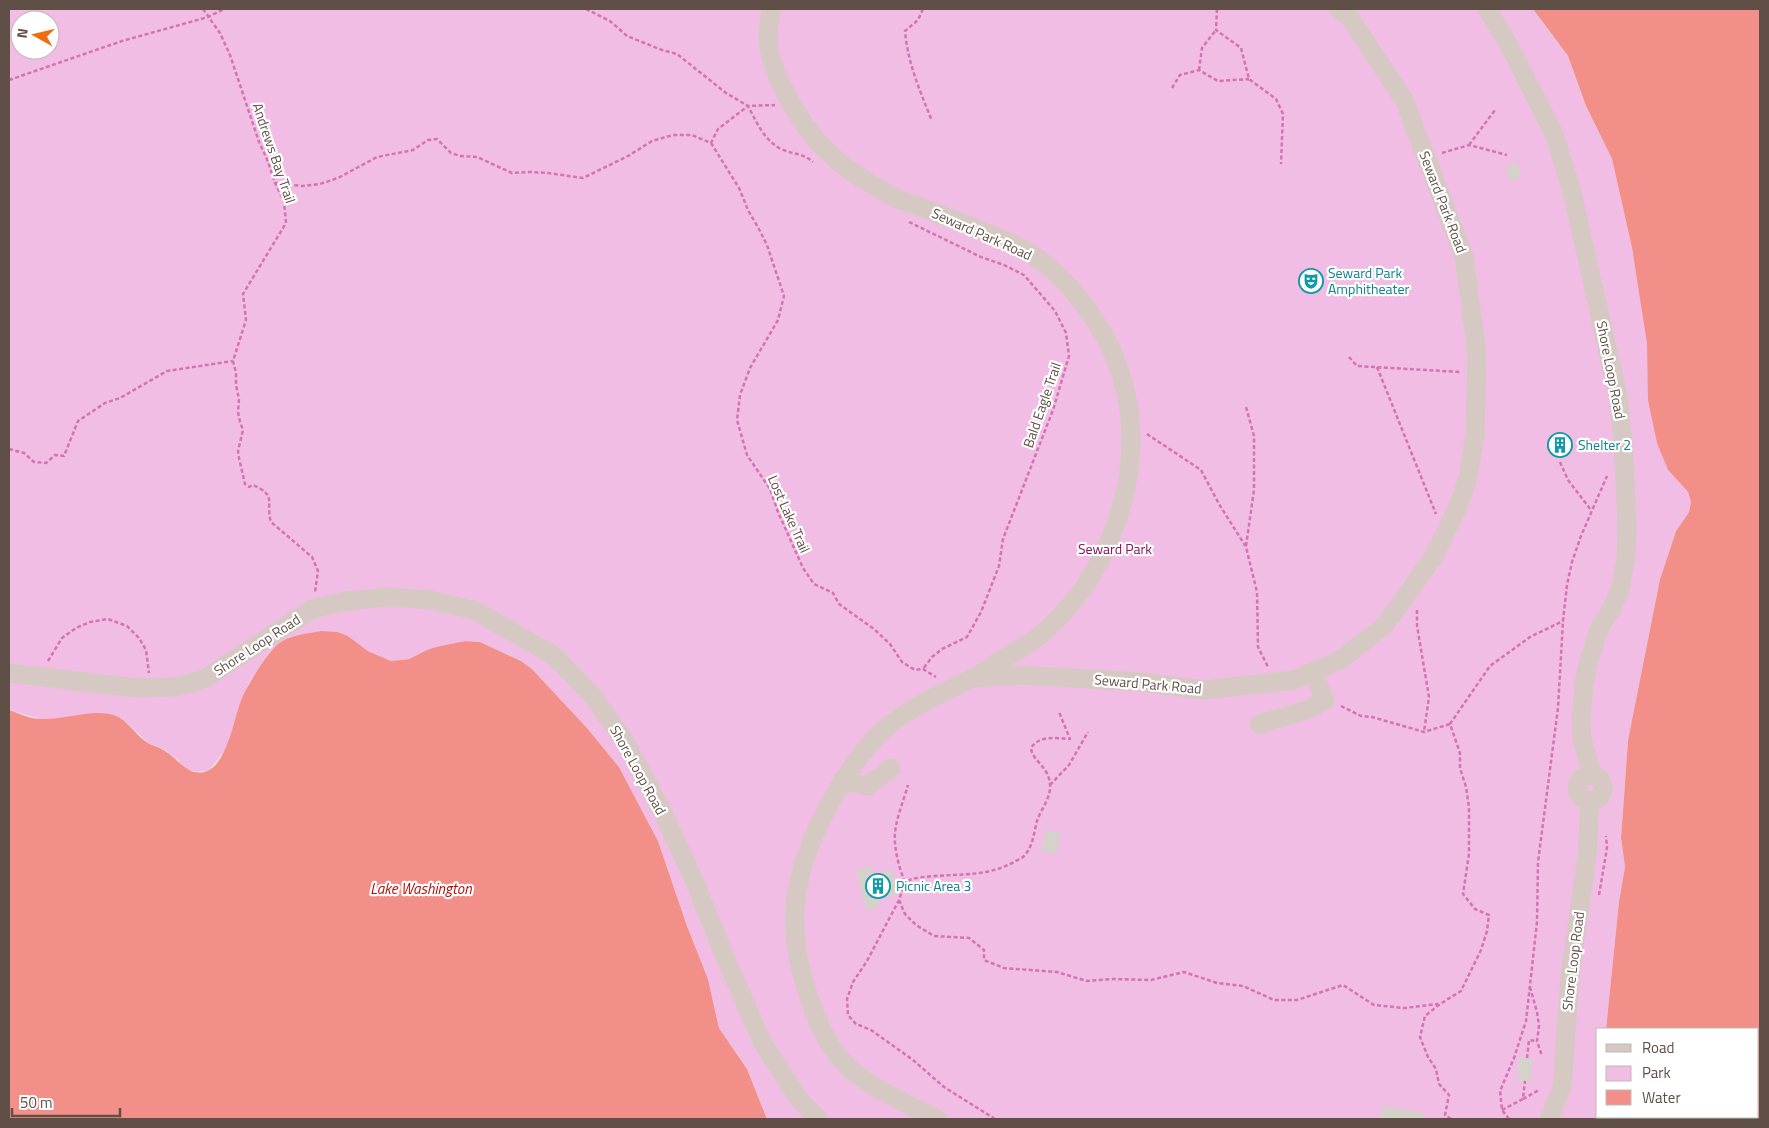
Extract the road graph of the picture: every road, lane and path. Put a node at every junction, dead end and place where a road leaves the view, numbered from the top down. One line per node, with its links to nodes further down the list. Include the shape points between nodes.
1 (203, 9): 9 (path, Andrews Bay Trail)
2 (224, 9): 9 (path)
3 (586, 9): 16 (path, via 610,21 627,36 677,54 726,93)
4 (771, 9): 15 (street, Seward Park Road, via 768,39 774,67)
5 (923, 9): 18 (path, via 918,20 905,31 913,74)
6 (1217, 9): 10 (path)
7 (1338, 9): 22 (street, Seward Park Road, via 1350,18 1404,100)
8 (1488, 9): 76 (street, Shore Loop Road, via 1554,134 1571,188 1618,396 1624,450 1626,558 1620,590 1599,629 1586,674 1582,739 1592,775 1580,779 1577,787 1579,795 1590,801 1587,856 1570,976 1562,1087)
9 (208, 17): 13 (path, via 122,41); 25 (path, Andrews Bay Trail, via 230,55)
10 (1216, 30): 11 (path, via 1202,48); 12 (path, via 1241,48)
11 (1199, 70): 12 (path, via 1218,81); 14 (path, via 1180,75)
12 (1248, 79): 23 (path, via 1276,99 1283,114)
13 (9, 80)
14 (1172, 88)
15 (792, 104): 16 (path); 32 (street, Seward Park Road, via 830,155 868,182 897,198 1021,248 1064,278 1093,316 1119,366 1127,397)
16 (748, 106): 19 (path, via 718,128); 24 (path, via 764,136 781,149 805,155)
17 (1495, 110): 20 (path)
18 (932, 122)
19 (712, 143): 25 (path, via 692,135 673,135 652,141 583,178 548,173 512,173 477,157 452,153 437,139 428,140 413,150 377,157 320,184); 42 (path, Lost Lake Trail, via 767,245 784,296 778,320 750,368 740,395 737,420 747,455 770,490 803,568 814,584 833,593 839,604 874,628 902,662 915,670)
20 (1469, 145): 21 (path); 22 (path)
21 (1507, 155)
22 (1426, 157): 30 (street, Seward Park Road, via 1464,257)
23 (1281, 164)
24 (818, 167)
25 (275, 183): 28 (path, Andrews Bay Trail, via 284,201 286,224 244,294 246,320)
26 (906, 220): 42 (path, Bald Eagle Trail, via 1024,275 1055,311 1066,333 1069,356 1053,410 1003,540 999,566 981,612 967,637 942,649)
27 (1349, 357): 29 (path, via 1357,366)
28 (233, 361): 33 (path, via 167,371 105,403 78,421 64,456 56,455 46,463 34,462 24,453); 40 (path, Andrews Bay Trail, via 238,412 244,430 238,451 245,484 268,494 271,522 312,557 318,570)
29 (1377, 367): 30 (path); 37 (path)
30 (1477, 373): 37 (street, Seward Park Road, via 1475,434 1468,478)
31 (1246, 407): 38 (path, via 1254,436 1254,490)
32 (1131, 435): 38 (path, via 1148,434 1201,470); 47 (street, Seward Park Road, via 1131,455 1120,513 1101,560 1068,608 1037,638)
33 (9, 449)
34 (1560, 462): 36 (path, via 1568,480)
35 (1609, 471): 36 (path)
36 (1591, 510): 41 (path, via 1572,562)
37 (1445, 534): 43 (street, Seward Park Road, via 1434,556 1385,624 1340,660)
38 (1246, 547): 48 (path, via 1257,592 1258,647)
39 (1416, 608): 55 (path, via 1429,697)
40 (312, 609): 49 (street, Shore Loop Road, via 204,679 175,687); 71 (street, Shore Loop Road, via 346,601 430,600 474,610 554,656 591,694 624,740 691,873 762,1044 799,1098)
41 (1563, 621): 53 (path, via 1530,636 1490,666); 62 (path, via 1558,708 1538,862 1537,922)
42 (923, 669): 45 (path, Lost Lake Trail)
43 (1313, 671): 48 (street, Seward Park Road, via 1293,680); 50 (street)
44 (9, 673): 46 (street, Shore Loop Road)
45 (936, 677)
46 (47, 678): 49 (street, Shore Loop Road); 49 (path, via 48,662 62,638 90,622 108,619 127,626 139,638 146,650)
47 (972, 679): 48 (street, Seward Park Road, via 1020,675 1141,682 1204,690); 57 (street, Seward Park Road, via 943,691 896,719 875,738)
48 (1273, 682)
49 (149, 688)
50 (1325, 701): 52 (street, via 1304,711); 55 (path, via 1361,716)
51 (1059, 712): 59 (path, via 1070,739 1045,739 1031,748 1034,757 1043,765)
52 (1259, 724)
53 (1450, 724): 55 (path); 63 (path, via 1460,752 1460,768 1469,807 1469,854 1463,894 1475,909 1489,915 1481,950 1461,991)
54 (1088, 732): 59 (path, via 1069,765)
55 (1424, 732)
56 (891, 768): 57 (street, via 868,786)
57 (842, 780): 72 (street, Seward Park Road, via 813,835 796,892 795,941 800,969 825,1038 843,1062 869,1082)
58 (908, 785): 60 (path, via 894,842)
59 (1050, 785): 60 (path, via 1033,840 1024,856 985,873 925,877)
60 (905, 882): 61 (path)
61 (899, 900): 63 (path, via 905,914 916,925 934,936 969,938 984,950 984,960 1004,968 1057,972 1087,981 1150,980 1184,972 1217,983 1243,986 1274,1000 1297,1000 1343,985 1374,1005 1404,1008); 73 (path, via 853,982 847,999 848,1014 856,1024 872,1030 944,1086)
62 (1530, 986): 64 (path, via 1539,1026); 70 (path, via 1526,1021 1500,1090)
63 (1440, 1004): 74 (path, via 1426,1016 1420,1037 1436,1069 1439,1084 1450,1095 1444,1115)
64 (1537, 1041): 65 (path); 66 (path, via 1529,1040)
65 (1542, 1056)
66 (1527, 1058)
67 (1525, 1081): 69 (path)
68 (1539, 1090): 69 (path)
69 (1522, 1099): 70 (path)
70 (1502, 1110): 75 (path)
71 (818, 1119)
72 (937, 1119)
73 (995, 1119)
74 (1451, 1119)
75 (1508, 1119)
76 (1549, 1119)

